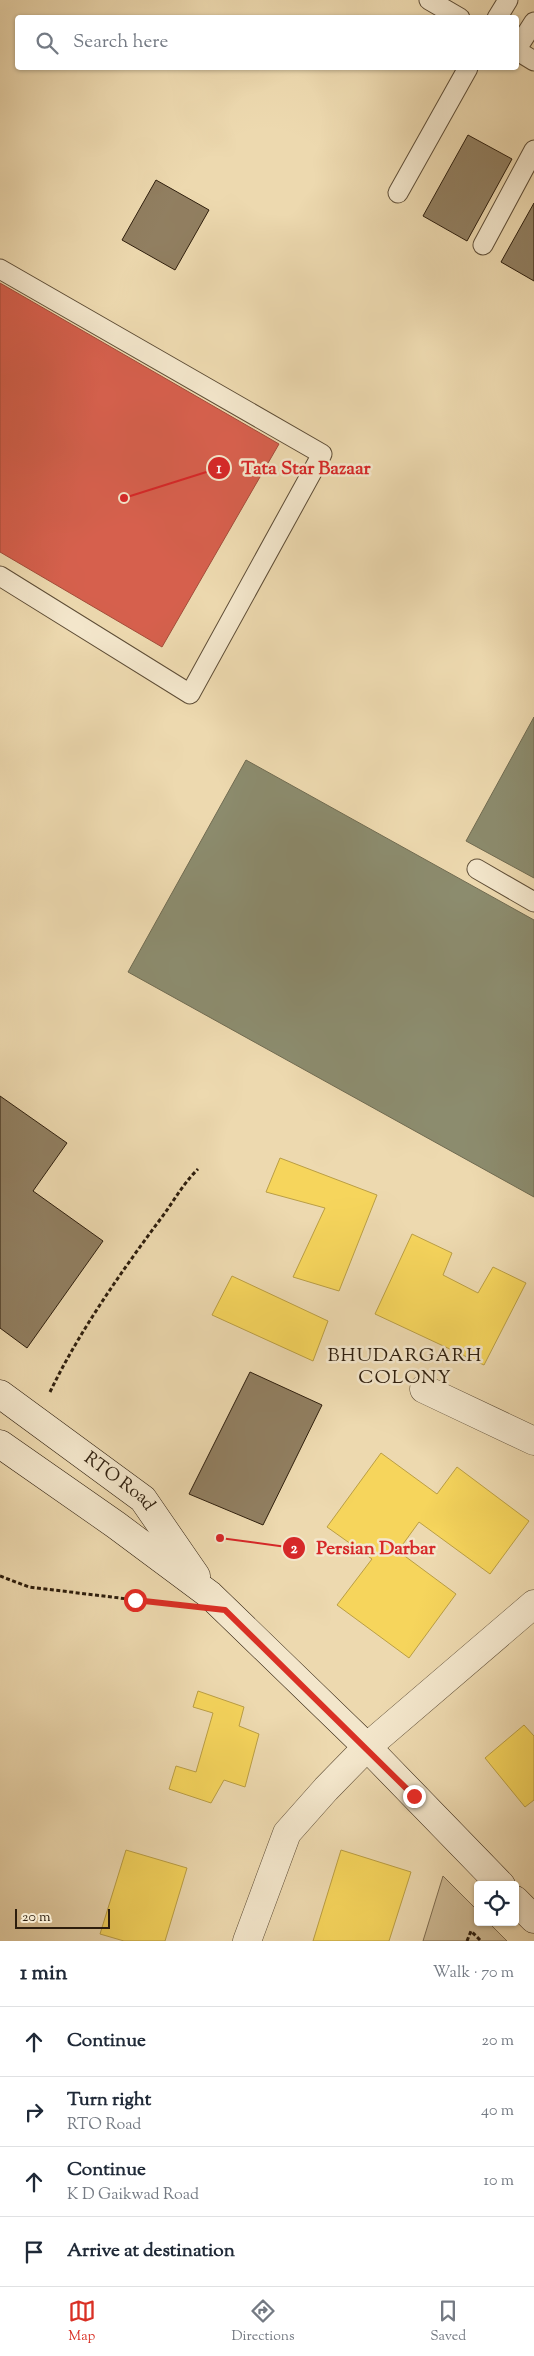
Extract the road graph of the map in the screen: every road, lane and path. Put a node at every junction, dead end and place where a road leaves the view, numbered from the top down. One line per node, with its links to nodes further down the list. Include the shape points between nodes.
1 (429, 0): 3 (lane)
2 (508, 0): 4 (lane)
3 (455, 15)
4 (499, 15)
5 (534, 22): 6 (lane)
6 (519, 45)
7 (519, 52): 8 (lane)
8 (534, 61)
9 (467, 70): 11 (lane)
10 (534, 150): 12 (lane)
11 (398, 193)
12 (483, 245)
13 (0, 269): 14 (lane, via 322,454 190,694)
14 (0, 576)
15 (477, 869): 16 (lane)
16 (534, 902)
17 (198, 1170): 20 (path, via 182,1184 173,1202 115,1282 60,1371 45,1402)
18 (424, 1389): 21 (street)
19 (0, 1394): 20 (street, RTO Road)
20 (25, 1411): 24 (street, RTO Road, via 143,1499)
21 (534, 1442)
22 (0, 1444): 24 (street, RTO Road)
23 (0, 1576): 25 (path, via 29,1588)
24 (210, 1595): 27 (street, RTO Road)
25 (171, 1604)
26 (534, 1604): 27 (street)
27 (367, 1747): 28 (street, RTO Road); 31 (street, via 287,1833)
28 (497, 1881)
29 (519, 1904): 30 (street)
30 (534, 1919)
31 (246, 1941)
32 (467, 1941): 33 (path, via 471,1931)
33 (481, 1941)

